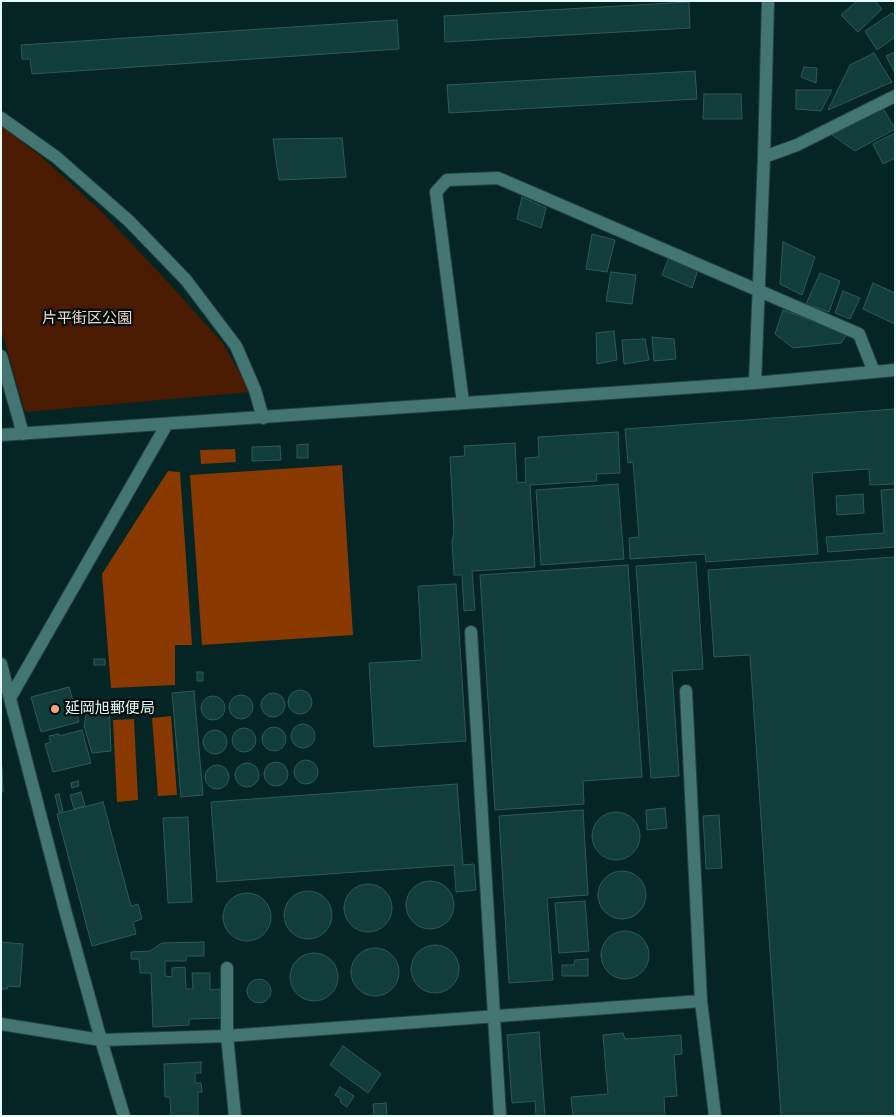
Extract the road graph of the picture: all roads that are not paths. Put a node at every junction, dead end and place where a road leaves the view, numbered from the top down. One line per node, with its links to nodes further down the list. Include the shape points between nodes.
1 (768, 1): 4 (street)
2 (895, 96): 4 (street)
3 (1, 118): 11 (street, via 63,163 129,221 186,280 236,346 256,390)
4 (764, 157): 5 (street)
5 (758, 291): 8 (street, via 859,334); 9 (street); 10 (street, via 498,178 447,180 436,192)
6 (1, 356): 13 (street)
7 (895, 370): 8 (street)
8 (874, 372): 9 (street)
9 (754, 383): 10 (street)
10 (463, 404): 11 (street)
11 (263, 418): 12 (street)
12 (167, 424): 13 (street); 18 (street)
13 (23, 434): 14 (street)
14 (1, 435)
15 (471, 632): 21 (street)
16 (1, 664): 18 (street)
17 (686, 691): 20 (street)
18 (10, 698): 24 (street)
19 (227, 968): 23 (street)
20 (701, 1002): 21 (street); 28 (street)
21 (494, 1016): 23 (street); 27 (street)
22 (1, 1024): 24 (street)
23 (228, 1036): 24 (street); 26 (street)
24 (101, 1040): 25 (street)
25 (124, 1116)
26 (235, 1116)
27 (500, 1116)
28 (715, 1116)

